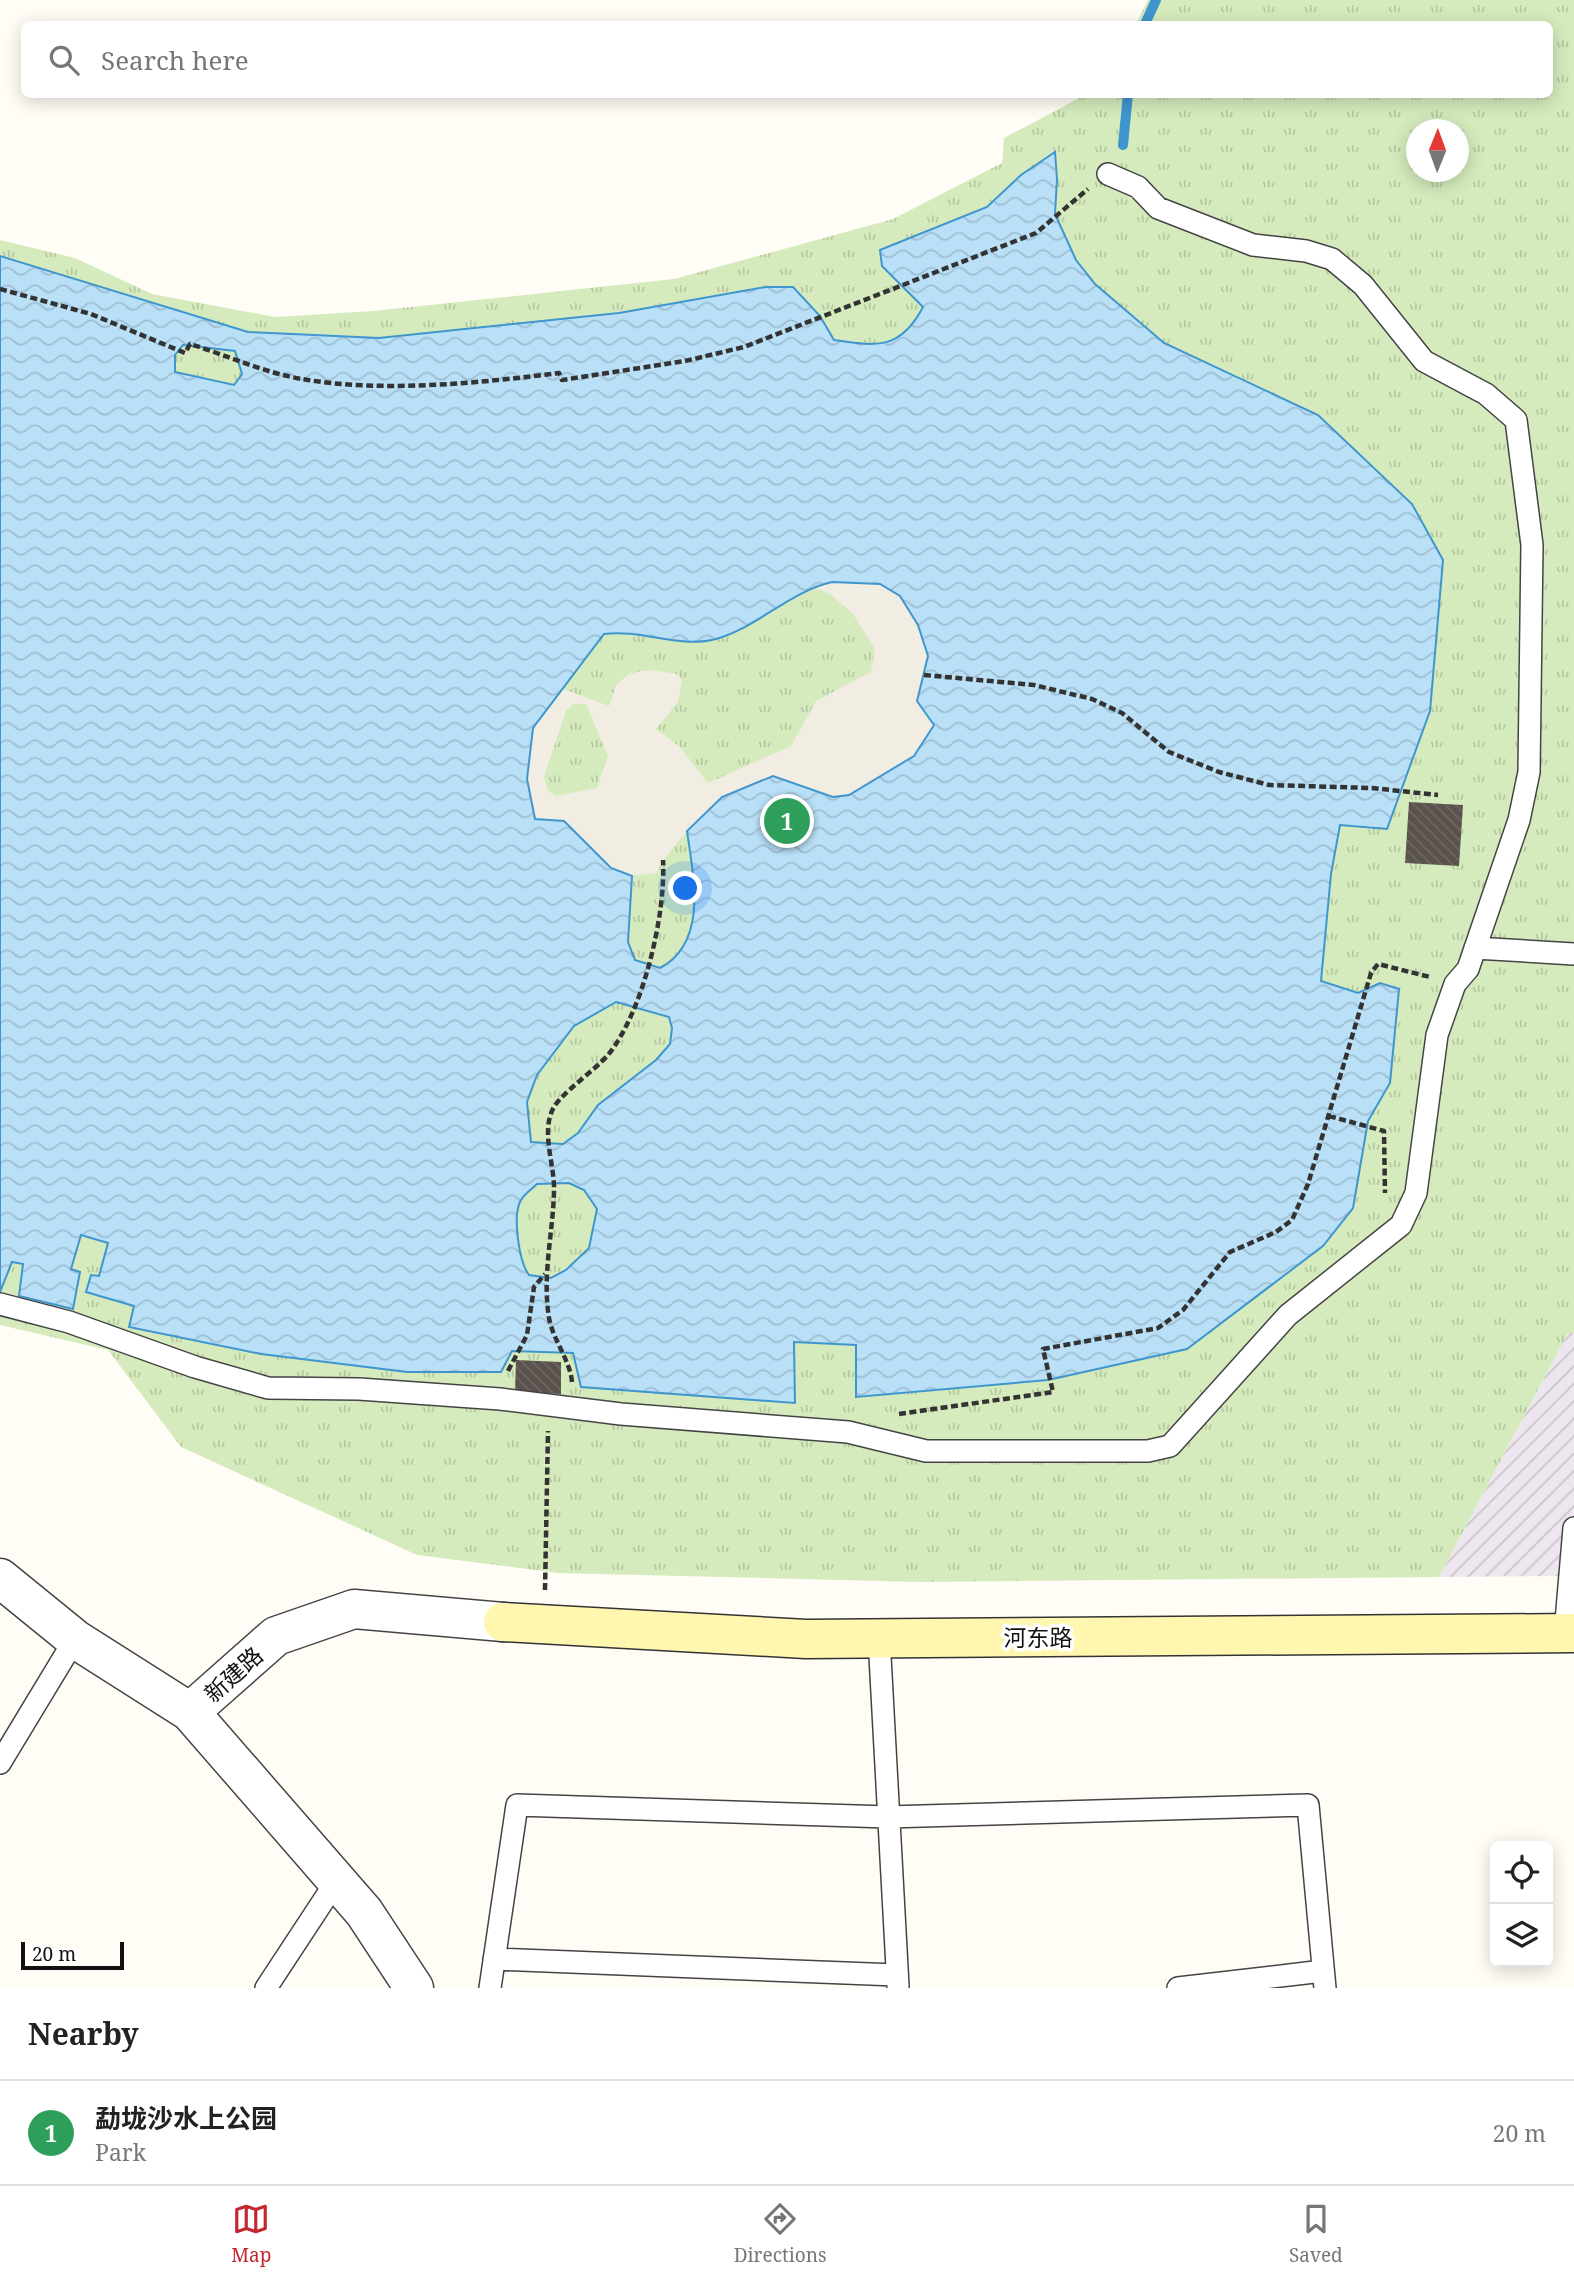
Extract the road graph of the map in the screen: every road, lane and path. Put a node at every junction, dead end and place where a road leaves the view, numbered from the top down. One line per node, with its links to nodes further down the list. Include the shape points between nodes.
1 (1108, 174): 2 (path, via 1036,233 744,347 562,380 559,373 484,382 369,384 301,379 190,344 185,353 91,314); 6 (lane, via 1138,187 1158,208 1254,244 1332,259 1363,285 1424,361 1486,394 1516,420 1532,545 1529,772 1519,820)
2 (0, 289)
3 (924, 675): 4 (path, via 1034,685 1092,699 1122,713 1169,751 1219,772 1269,785)
4 (1438, 795)
5 (663, 860): 11 (path, via 649,962 632,1018 598,1067 554,1107 549,1133 554,1190)
6 (1475, 948): 7 (lane); 8 (lane, via 1468,970)
7 (1574, 954)
8 (1455, 984): 9 (path, via 1378,964 1371,973); 16 (lane, via 1437,1035 1416,1193 1401,1224 1288,1315 1170,1446 1149,1451 926,1451)
9 (1329, 1116): 10 (path); 16 (path, via 1292,1220 1230,1252 1184,1310 1158,1328 1043,1349 1054,1392 897,1414)
10 (1384, 1131)
11 (545, 1274): 13 (path, via 534,1287 527,1335); 14 (path, via 549,1319)
12 (0, 1304): 15 (lane, via 268,1388 359,1389)
13 (516, 1356)
14 (563, 1357)
15 (548, 1406): 16 (lane); 20 (path)
16 (848, 1432)
17 (1574, 1528): 21 (lane)
18 (0, 1578): 22 (street, 新建路)
19 (503, 1622): 20 (street, 河东路); 24 (street, 新建路, via 354,1609 276,1636)
20 (544, 1624): 23 (street, 河东路)
21 (1569, 1633): 23 (street, 河东路)
22 (75, 1639): 24 (street, 新建路); 25 (lane)
23 (879, 1639): 26 (lane)
24 (190, 1712): 27 (street)
25 (0, 1763)
26 (888, 1817): 28 (lane, via 517,1805); 29 (lane, via 1308,1805); 30 (lane)
27 (337, 1880): 31 (lane); 32 (street)
28 (494, 1959): 30 (lane); 33 (lane)
29 (1324, 1980): 34 (lane)
30 (897, 1981)
31 (266, 1988)
32 (414, 1988)
33 (490, 1988)
34 (1178, 1988)

